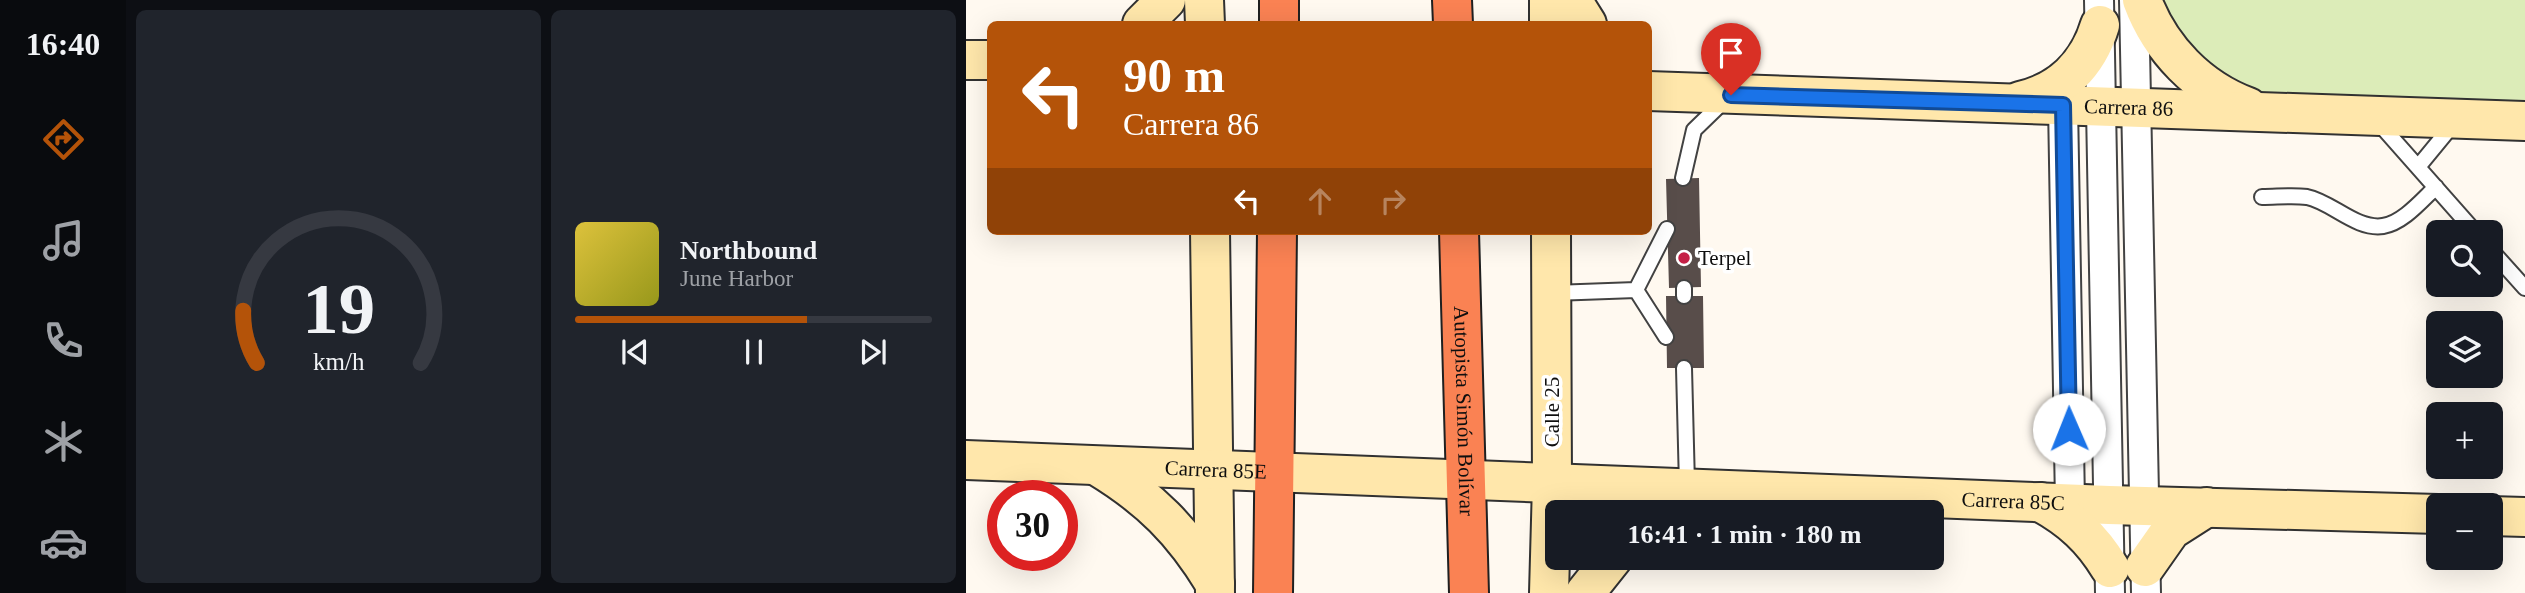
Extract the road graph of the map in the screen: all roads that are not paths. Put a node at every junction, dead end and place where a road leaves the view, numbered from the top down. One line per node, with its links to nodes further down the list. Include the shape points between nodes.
1 (1166, 0): 10 (street)
2 (1204, 0): 11 (street)
3 (1279, 0): 12 (highway)
4 (1452, 0): 13 (highway)
5 (1549, 0): 14 (street)
6 (1572, 0): 15 (street)
7 (2134, 0): 22 (street)
8 (2142, 0): 23 (street, via 2162,40 2185,67 2212,89)
9 (2099, 13): 20 (street, via 2091,50 2066,80 2032,98); 22 (street)
10 (1145, 21)
11 (1205, 21)
12 (1279, 21)
13 (1453, 21)
14 (1549, 21)
15 (1585, 21)
16 (966, 60): 17 (street)
17 (987, 60)
18 (1654, 88): 19 (street, Carrera 86)
19 (1731, 95): 20 (street, Carrera 86); 28 (lane, via 1694,130)
20 (2006, 103): 21 (street, Carrera 86)
21 (2063, 105): 22 (street, Carrera 86); 50 (street)
22 (2119, 108): 23 (street, Carrera 86); 51 (street)
23 (2260, 111): 24 (street, Carrera 86)
24 (2371, 114): 25 (street, Carrera 86); 27 (lane)
25 (2458, 118): 26 (street, Carrera 86); 27 (lane)
26 (2525, 121)
27 (2418, 167): 29 (lane)
28 (1683, 178)
29 (2436, 187): 30 (lane, via 2384,226 2367,225 2307,197); 31 (lane)
30 (2262, 197)
31 (2465, 220)
32 (1667, 229): 39 (lane)
33 (1210, 235): 45 (street)
34 (1277, 235): 46 (highway)
35 (1459, 235): 47 (highway, Autopista Simón Bolívar)
36 (1551, 235): 40 (street, Calle 25)
37 (2503, 263): 38 (lane)
38 (2525, 288)
39 (1636, 290): 40 (lane); 41 (lane)
40 (1551, 293): 48 (street, Calle 25)
41 (1667, 337)
42 (1684, 368): 49 (lane)
43 (966, 460): 44 (street, Carrera 85E)
44 (1097, 466): 45 (street, Carrera 85E); 58 (street, via 1174,525)
45 (1214, 471): 46 (street, Carrera 85E); 58 (street)
46 (1273, 473): 47 (street, Carrera 85E); 59 (highway)
47 (1465, 480): 48 (street, Carrera 85C); 60 (highway, Autopista Simón Bolívar)
48 (1552, 484): 49 (street, Carrera 85C); 61 (street, Calle 25)
49 (1684, 497): 50 (street, Carrera 85C)
50 (2055, 503): 51 (street, Carrera 85C); 57 (street)
51 (2126, 506): 52 (street, Carrera 85C); 57 (street)
52 (2207, 507): 53 (street, Carrera 85C); 57 (street, via 2171,530)
53 (2426, 514)
54 (2503, 516): 55 (street)
55 (2525, 517)
56 (1603, 570): 62 (street)
57 (2128, 580)
58 (1215, 589)
59 (1273, 593)
60 (1469, 593)
61 (1549, 593)
62 (1585, 593)

